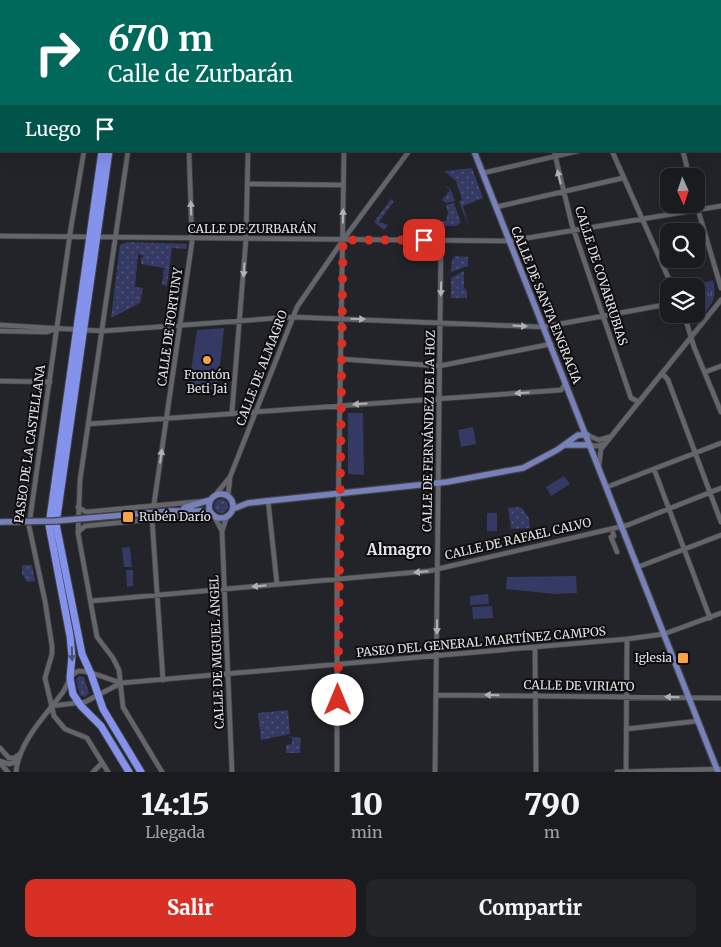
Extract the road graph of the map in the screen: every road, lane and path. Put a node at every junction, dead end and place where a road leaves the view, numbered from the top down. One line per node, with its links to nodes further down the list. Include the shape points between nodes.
1 (84, 152): 28 (street, PASEO DE LA CASTELLANA)
2 (102, 152): 29 (highway)
3 (109, 152): 29 (highway)
4 (128, 152): 30 (street)
5 (189, 152): 31 (street, CALLE DE FORTUNY, one-way to 5)
6 (248, 152): 17 (street)
7 (344, 152): 18 (street)
8 (408, 152): 33 (street, CALLE DE ALMAGRO)
9 (474, 152): 15 (main road, CALLE DE SANTA ENGRACIA)
10 (570, 152): 13 (street)
11 (612, 152): 16 (street)
12 (683, 152): 14 (street)
13 (554, 154): 15 (street); 19 (street, CALLE DE COVARRUBIAS, one-way to 13)
14 (687, 168)
15 (483, 173): 20 (main road, CALLE DE SANTA ENGRACIA)
16 (623, 178): 19 (street); 25 (street)
17 (247, 184): 18 (street); 32 (street)
18 (343, 186): 33 (street, one-way to 18)
19 (563, 192): 20 (street); 26 (street, CALLE DE COVARRUBIAS)
20 (496, 206): 35 (main road, CALLE DE SANTA ENGRACIA)
21 (721, 206): 22 (street, CALLE DE ZURBARÁN)
22 (705, 209)
23 (679, 213): 25 (street, CALLE DE ZURBARÁN)
24 (699, 213): 37 (street)
25 (642, 219): 26 (street, CALLE DE ZURBARÁN); 36 (street)
26 (574, 230): 35 (street, CALLE DE ZURBARÁN); 40 (street, CALLE DE COVARRUBIAS)
27 (0, 236): 28 (street, CALLE DE ZURBARÁN)
28 (70, 237): 29 (street, CALLE DE ZURBARÁN); 49 (street, PASEO DE LA CASTELLANA)
29 (93, 237): 30 (street, CALLE DE ZURBARÁN); 50 (highway)
30 (115, 238): 31 (street, CALLE DE ZURBARÁN); 51 (street)
31 (192, 238): 32 (street, CALLE DE ZURBARÁN); 47 (street, CALLE DE FORTUNY)
32 (246, 239): 33 (street, CALLE DE ZURBARÁN); 43 (street, one-way to 43)
33 (343, 240): 34 (street, CALLE DE ZURBARÁN); 41 (street, CALLE DE ALMAGRO); 42 (street)
34 (441, 240): 35 (street, CALLE DE ZURBARÁN); 44 (street, CALLE DE FERNÁNDEZ DE LA HOZ, one-way to 44)
35 (509, 241): 48 (main road, CALLE DE SANTA ENGRACIA)
36 (668, 278)
37 (721, 288)
38 (721, 300): 53 (street)
39 (660, 306): 40 (street)
40 (603, 316): 48 (street); 64 (street, CALLE DE COVARRUBIAS, via 631,398)
41 (292, 317): 42 (street); 43 (street); 66 (street, CALLE DE ALMAGRO)
42 (342, 319): 44 (street, one-way to 44); 55 (street)
43 (241, 320): 47 (street); 67 (street)
44 (440, 323): 48 (street, one-way to 48); 56 (street, CALLE DE FERNÁNDEZ DE LA HOZ)
45 (687, 323): 53 (street)
46 (0, 325): 49 (street)
47 (180, 325): 51 (street); 69 (street, CALLE DE FORTUNY)
48 (543, 327): 54 (main road, CALLE DE SANTA ENGRACIA)
49 (56, 329): 50 (street); 52 (street, via 47,332); 61 (street, PASEO DE LA CASTELLANA)
50 (80, 330): 51 (street); 123 (highway, via 56,524 79,644); 125 (highway, one-way to 125, via 49,518 70,636)
51 (102, 331): 70 (street)
52 (0, 332)
53 (692, 336): 58 (street); 59 (street)
54 (551, 344): 56 (street); 62 (main road, CALLE DE SANTA ENGRACIA)
55 (341, 359): 56 (street); 65 (street)
56 (439, 366): 63 (street, CALLE DE FERNÁNDEZ DE LA HOZ)
57 (721, 366): 58 (street)
58 (705, 372): 68 (street)
59 (662, 373): 64 (street); 77 (street, via 667,377)
60 (0, 381): 61 (street)
61 (50, 382): 135 (street, PASEO DE LA CASTELLANA, via 29,526 52,646 44,678)
62 (566, 383): 63 (street, one-way to 63, via 560,390); 71 (main road, CALLE DE SANTA ENGRACIA)
63 (439, 397): 65 (street, one-way to 65); 81 (street, CALLE DE FERNÁNDEZ DE LA HOZ)
64 (638, 402): 72 (street)
65 (341, 406): 66 (street); 84 (street)
66 (256, 410): 67 (street); 80 (street, CALLE DE ALMAGRO)
67 (232, 412): 69 (street)
68 (721, 412)
69 (166, 417): 70 (street); 91 (street, CALLE DE FORTUNY, one-way to 69)
70 (88, 424): 92 (street)
71 (587, 435): 72 (street, via 599,440); 75 (main road, via 580,434); 76 (main road, CALLE DE SANTA ENGRACIA)
72 (610, 437): 73 (street)
73 (605, 443): 76 (street); 78 (street)
74 (721, 443): 77 (street)
75 (564, 446): 76 (main road); 81 (main road, via 528,467)
76 (589, 446): 78 (main road, CALLE DE SANTA ENGRACIA)
77 (695, 453): 79 (street); 85 (street)
78 (598, 465): 82 (main road, CALLE DE SANTA ENGRACIA)
79 (654, 469): 82 (street); 94 (street)
80 (230, 476): 86 (street, CALLE DE ALMAGRO); 87 (street, CALLE DE ALMAGRO)
81 (438, 483): 84 (main road); 110 (street, CALLE DE FERNÁNDEZ DE LA HOZ)
82 (607, 487): 102 (main road, CALLE DE SANTA ENGRACIA)
83 (721, 488): 85 (street, CALLE DE RAFAEL CALVO)
84 (340, 493): 88 (main road); 111 (street)
85 (710, 493): 94 (street, CALLE DE RAFAEL CALVO); 101 (street)
86 (218, 494): 87 (main road); 89 (main road)
87 (230, 497): 90 (main road); 93 (main road)
88 (268, 500): 90 (main road); 112 (street)
89 (208, 501): 91 (street); 95 (main road); 97 (main road)
90 (248, 503): 93 (main road)
91 (154, 504): 92 (street, via 86,512)
92 (78, 507): 104 (street)
93 (233, 509): 98 (main road)
94 (669, 509): 102 (street, CALLE DE RAFAEL CALVO); 107 (street)
95 (180, 510): 96 (main road); 100 (main road, bridge, via 55,521)
96 (202, 511): 97 (main road); 99 (street)
97 (213, 515): 98 (main road); 103 (street, CALLE DE MIGUEL ÁNGEL)
98 (227, 516): 103 (street, CALLE DE MIGUEL ÁNGEL)
99 (152, 519): 104 (street, via 85,526); 114 (street)
100 (0, 522)
101 (721, 522)
102 (622, 526): 109 (main road, CALLE DE SANTA ENGRACIA); 110 (street, CALLE DE RAFAEL CALVO)
103 (222, 531): 113 (street, CALLE DE MIGUEL ÁNGEL)
104 (78, 533): 115 (street)
105 (613, 533): 108 (street, via 611,536)
106 (721, 536): 107 (street)
107 (685, 549): 109 (street); 117 (street)
108 (617, 552)
109 (638, 567): 118 (main road, CALLE DE SANTA ENGRACIA)
110 (438, 568): 111 (street, CALLE DE RAFAEL CALVO, one-way to 111); 121 (street, CALLE DE FERNÁNDEZ DE LA HOZ, one-way to 121)
111 (338, 578): 112 (street, CALLE DE RAFAEL CALVO); 122 (street)
112 (277, 584): 113 (street, CALLE DE RAFAEL CALVO, one-way to 113)
113 (225, 590): 114 (street, CALLE DE RAFAEL CALVO); 124 (street, CALLE DE MIGUEL ÁNGEL)
114 (158, 596): 115 (street, CALLE DE RAFAEL CALVO); 126 (street)
115 (90, 601): 127 (street, via 97,637 113,658)
116 (721, 613): 117 (street, PASEO DEL GENERAL MARTÍNEZ CAMPOS)
117 (710, 618): 118 (street, PASEO DEL GENERAL MARTÍNEZ CAMPOS)
118 (664, 634): 119 (street, PASEO DEL GENERAL MARTÍNEZ CAMPOS); 132 (main road, CALLE DE SANTA ENGRACIA)
119 (627, 639): 120 (street, PASEO DEL GENERAL MARTÍNEZ CAMPOS); 131 (street)
120 (535, 648): 121 (street, PASEO DEL GENERAL MARTÍNEZ CAMPOS); 130 (street)
121 (436, 656): 122 (street, PASEO DEL GENERAL MARTÍNEZ CAMPOS); 128 (street, CALLE DE FERNÁNDEZ DE LA HOZ)
122 (338, 665): 124 (street, PASEO DEL GENERAL MARTÍNEZ CAMPOS); 153 (street)
123 (91, 674): 125 (street, via 80,671); 127 (street); 129 (highway)
124 (228, 674): 126 (street, PASEO DEL GENERAL MARTÍNEZ CAMPOS); 152 (street, CALLE DE MIGUEL ÁNGEL)
125 (70, 678): 134 (highway, via 73,694); 135 (street)
126 (163, 680): 127 (street, PASEO DEL GENERAL MARTÍNEZ CAMPOS)
127 (121, 683): 129 (street); 151 (street, via 123,707)
128 (436, 695): 130 (street, CALLE DE VIRIATO, one-way to 128); 154 (street, CALLE DE FERNÁNDEZ DE LA HOZ)
129 (98, 696): 134 (street); 150 (highway)
130 (537, 696): 131 (street, CALLE DE VIRIATO); 155 (street)
131 (627, 697): 132 (street, CALLE DE VIRIATO, one-way to 131); 137 (street)
132 (689, 697): 133 (street, CALLE DE VIRIATO); 136 (main road, CALLE DE SANTA ENGRACIA)
133 (721, 698)
134 (79, 703): 135 (street); 149 (highway, via 101,726)
135 (51, 706): 139 (street); 142 (street, PASEO DE LA CASTELLANA, via 54,716 65,729 87,738)
136 (698, 721): 137 (street); 143 (main road, CALLE DE SANTA ENGRACIA)
137 (626, 729): 157 (street)
138 (0, 748): 139 (street, via 9,758)
139 (22, 753): 140 (street)
140 (18, 761): 141 (street); 146 (street)
141 (0, 762): 145 (street)
142 (102, 763): 147 (street); 148 (street, PASEO DE LA CASTELLANA)
143 (719, 770): 144 (street)
144 (679, 771): 157 (street)
145 (8, 772)
146 (16, 772)
147 (94, 772)
148 (108, 772)
149 (129, 772)
150 (141, 772)
151 (162, 772)
152 (232, 772)
153 (337, 772)
154 (435, 772)
155 (536, 772)
156 (617, 772): 157 (street)
157 (626, 772)

